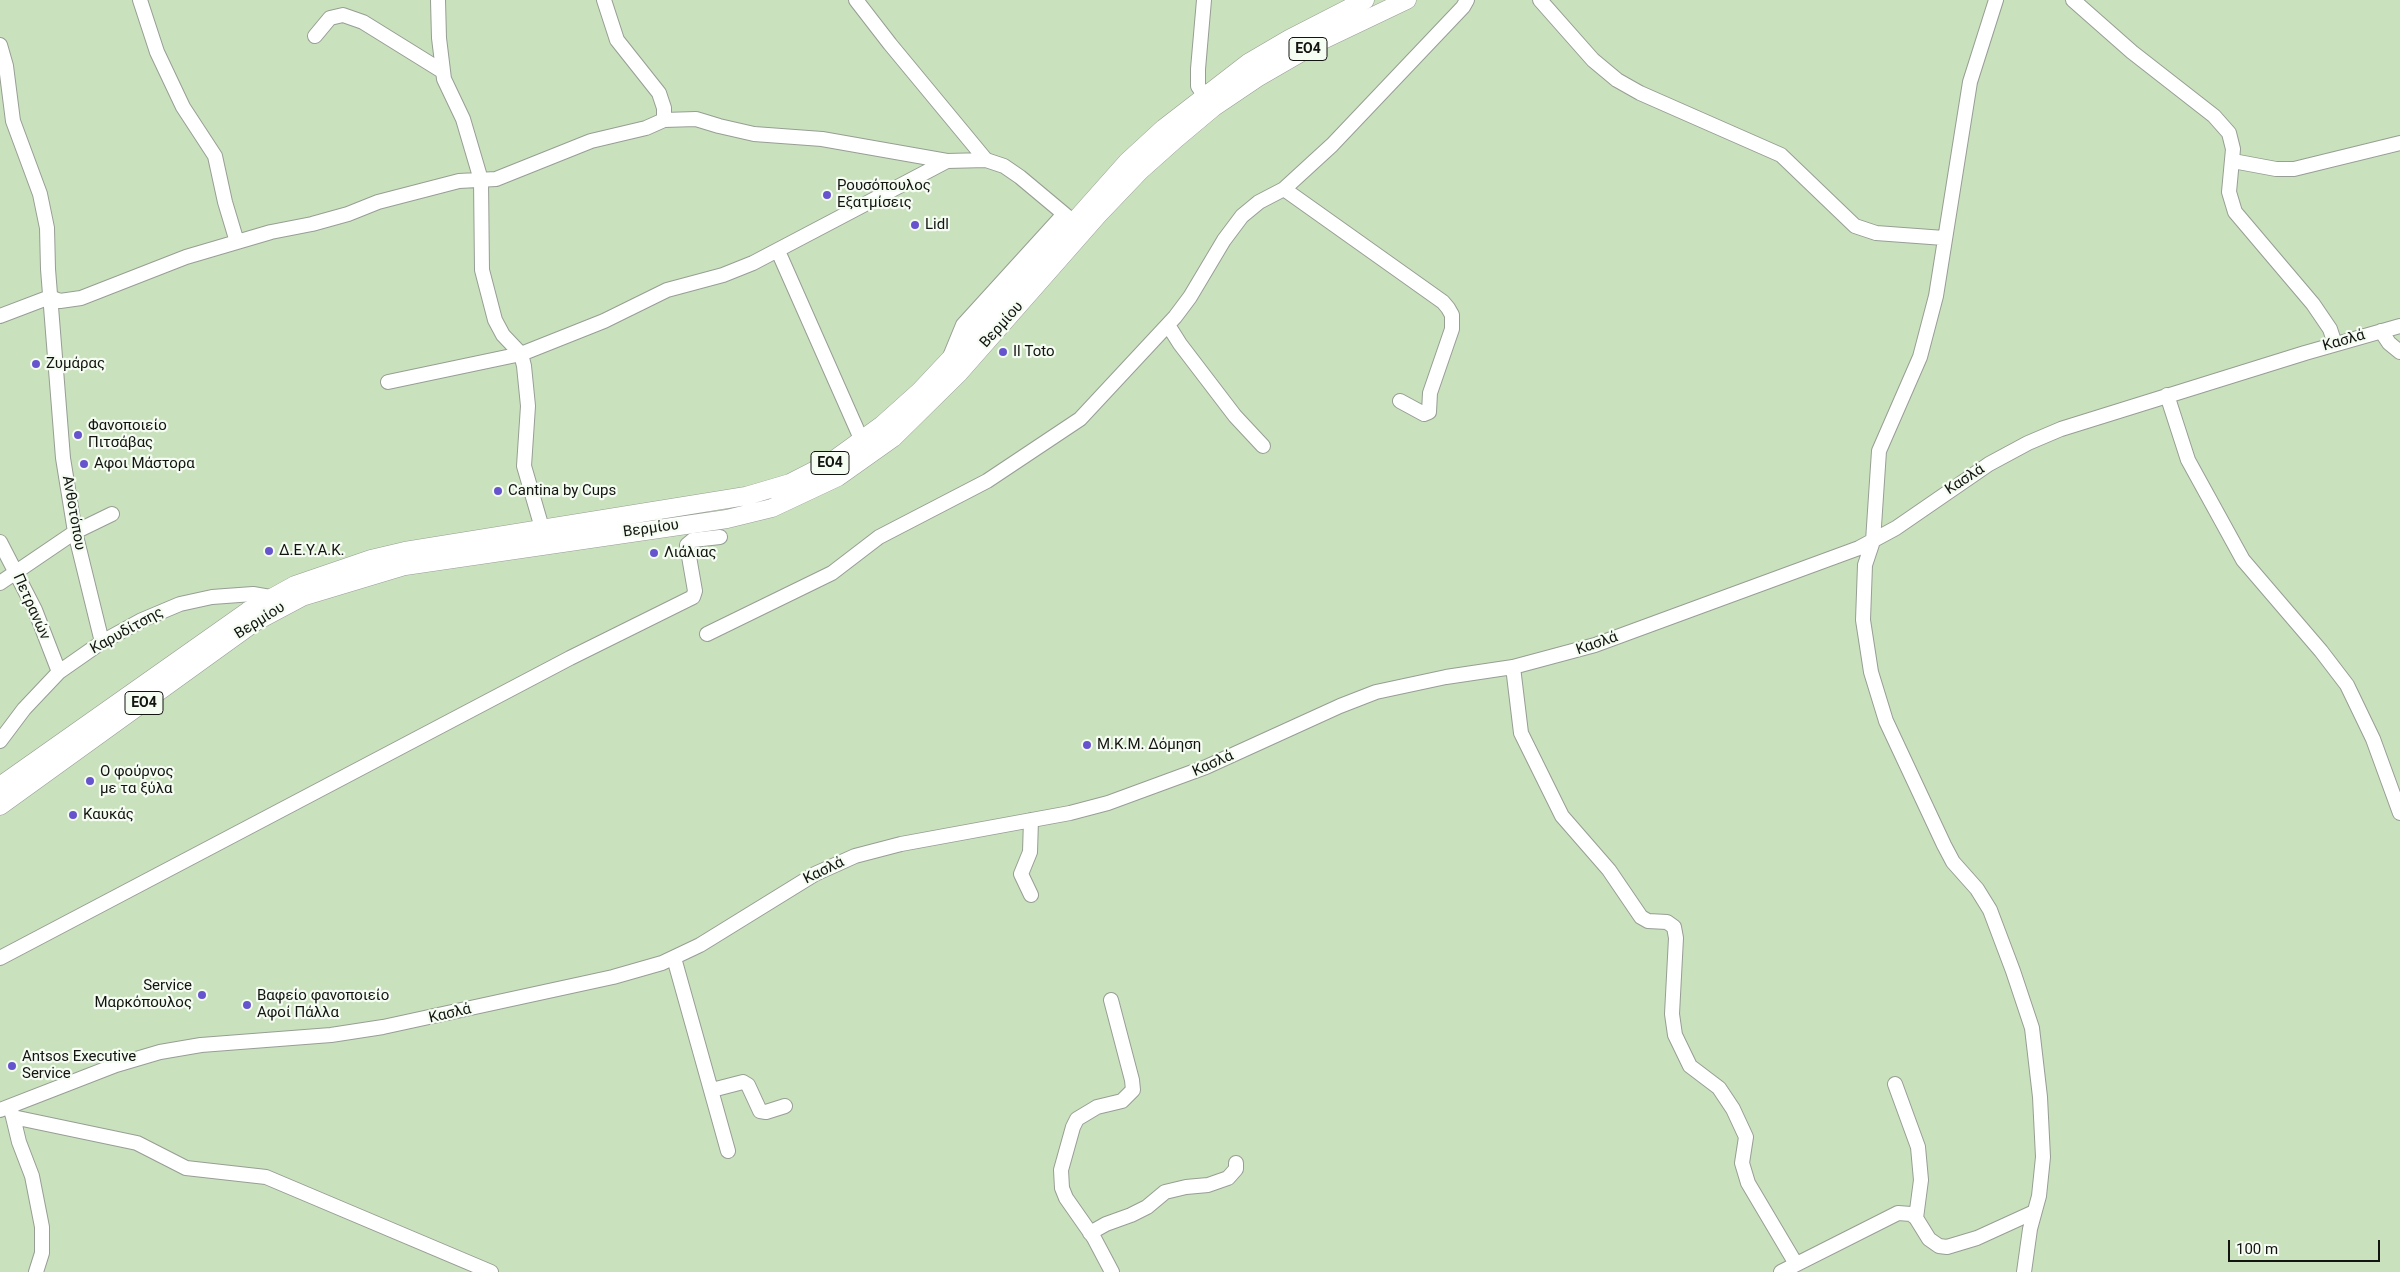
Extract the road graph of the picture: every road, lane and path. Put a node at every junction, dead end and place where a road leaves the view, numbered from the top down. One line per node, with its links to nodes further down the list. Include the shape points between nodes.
1 (140, 0): 27 (street, via 158,52 183,107 215,156)
2 (438, 0): 16 (street)
3 (604, 0): 18 (street, via 617,40 659,93)
4 (856, 0): 20 (street)
5 (1204, 0): 17 (street, via 1198,86)
6 (1365, 0): 17 (main road, ΕΟ4, via 1289,38 1248,63)
7 (1407, 0): 13 (main road, ΕΟ4)
8 (1415, 0): 13 (street)
9 (1467, 0): 24 (street, via 1361,116)
10 (1540, 0): 26 (street, via 1578,44 1617,80 1781,155 1855,226 1876,233)
11 (1996, 0): 26 (street, via 1970,82)
12 (2074, 0): 22 (street, via 2132,52 2214,116 2228,133)
13 (1389, 8): 17 (main road, ΕΟ4)
14 (315, 36): 16 (street, via 330,18 344,15 363,22)
15 (0, 45): 29 (street, Ανθοτόπου, via 13,121 47,228)
16 (442, 71): 23 (street, via 463,119)
17 (1209, 101): 25 (main road, Βερμίου / ΕΟ4, via 1140,171)
18 (664, 120): 21 (street, via 696,118 748,133 822,139); 23 (street, via 646,128 591,140 496,179)
19 (2400, 143): 22 (street, via 2294,169)
20 (986, 160): 21 (street); 25 (street, via 1016,174)
21 (947, 161): 28 (street)
22 (2233, 161): 34 (street, via 2228,179 2235,212 2314,304 2330,329)
23 (481, 180): 27 (street, via 458,181 312,224); 36 (street, via 482,270 495,320 503,335)
24 (1284, 189): 31 (street, via 1259,202 1242,216); 39 (street, via 1443,302 1452,315 1452,329 1430,393 1429,412 1424,414)
25 (1074, 222): 40 (main road, Βερμίου / ΕΟ4, via 920,391); 51 (main road, Βερμίου / ΕΟ4, via 964,366 892,438 857,465 816,489 772,508 727,519 405,566)
26 (1944, 238): 47 (street, via 1936,296 1916,369 1879,451)
27 (237, 242): 29 (street, via 186,257 81,298 60,301)
28 (778, 251): 36 (street, via 723,275 667,290 604,321); 40 (street)
29 (50, 297): 30 (street); 44 (street, Ανθοτόπου, via 63,458)
30 (0, 316)
31 (1168, 325): 41 (street, via 1235,416); 52 (street, via 1080,420 1004,471 879,537 826,576)
32 (2400, 326): 33 (street, Κασλά)
33 (2381, 331): 34 (street, Κασλά); 35 (street)
34 (2335, 344): 38 (street, Κασλά)
35 (2400, 352)
36 (521, 354): 37 (street); 43 (street, via 527,382 524,466)
37 (388, 382)
38 (2167, 395): 47 (street, Κασλά, via 2068,426 2013,450); 59 (street, via 2188,460 2243,560 2347,685 2373,739)
39 (1400, 401)
40 (862, 441): 43 (main road, Βερμίου / ΕΟ4, via 811,474 775,489 716,502)
41 (1263, 446)
42 (112, 514): 44 (street)
43 (542, 528): 50 (main road, Βερμίου / ΕΟ4, via 450,542 371,559)
44 (75, 532): 48 (street); 53 (street, Ανθοτόπου)
45 (720, 537): 62 (street, via 693,540 687,545 695,591 693,597 570,658)
46 (0, 542): 48 (street, Πετρανών)
47 (1873, 542): 54 (street, Κασλά, via 1595,645); 71 (street, via 1865,565 1863,620 1870,665 1882,708 1953,862 1977,889 1990,910 2032,1028 2043,1157 2040,1196)
48 (17, 573): 49 (street); 55 (street, Πετρανών)
49 (0, 583)
50 (270, 597): 51 (street, Καρυδίτσης); 53 (street, Καρυδίτσης, via 238,595 193,600 142,620); 57 (main road, Βερμίου / ΕΟ4)
51 (289, 602): 58 (main road, Βερμίου / ΕΟ4, via 255,622)
52 (707, 634)
53 (102, 642): 55 (street, Καρυδίτσης)
54 (1513, 667): 60 (street, Κασλά, via 1376,692 1160,786 1108,804); 74 (street, via 1521,733 1562,816 1609,870 1642,917 1674,927 1672,1014 1676,1035 1690,1066 1719,1088 1732,1109 1746,1137 1742,1163 1748,1182)
55 (59, 672): 56 (street, Καρυδίτσης, via 24,709)
56 (0, 741)
57 (0, 786)
58 (0, 806)
59 (2400, 813)
60 (1031, 820): 61 (street, via 1030,852 1021,874); 63 (street, Κασλά, via 901,844 855,856 797,884)
61 (1031, 895)
62 (0, 958)
63 (674, 958): 66 (street); 68 (street, Κασλά, via 604,979 383,1028 191,1046 160,1052 116,1065)
64 (1111, 1000): 73 (street, via 1133,1090 1122,1101 1097,1107 1077,1119 1061,1170 1066,1198)
65 (1895, 1084): 72 (street, via 1918,1148 1921,1180)
66 (712, 1090): 67 (street, via 743,1082 748,1085 760,1111); 69 (street)
67 (785, 1106)
68 (8, 1111): 75 (street, via 32,1176 42,1227 42,1253); 76 (street, via 137,1143 186,1168 266,1177)
69 (728, 1151)
70 (1236, 1163): 73 (street, via 1236,1169 1228,1178 1165,1192 1147,1207)
71 (2034, 1212): 72 (street, via 1977,1238 1947,1247 1929,1239); 79 (street)
72 (1916, 1218): 74 (street, via 1905,1212 1893,1215)
73 (1090, 1233): 77 (street)
74 (1796, 1264): 78 (street)
75 (36, 1272)
76 (491, 1272)
77 (1112, 1272)
78 (1781, 1272)
79 (2024, 1272)

